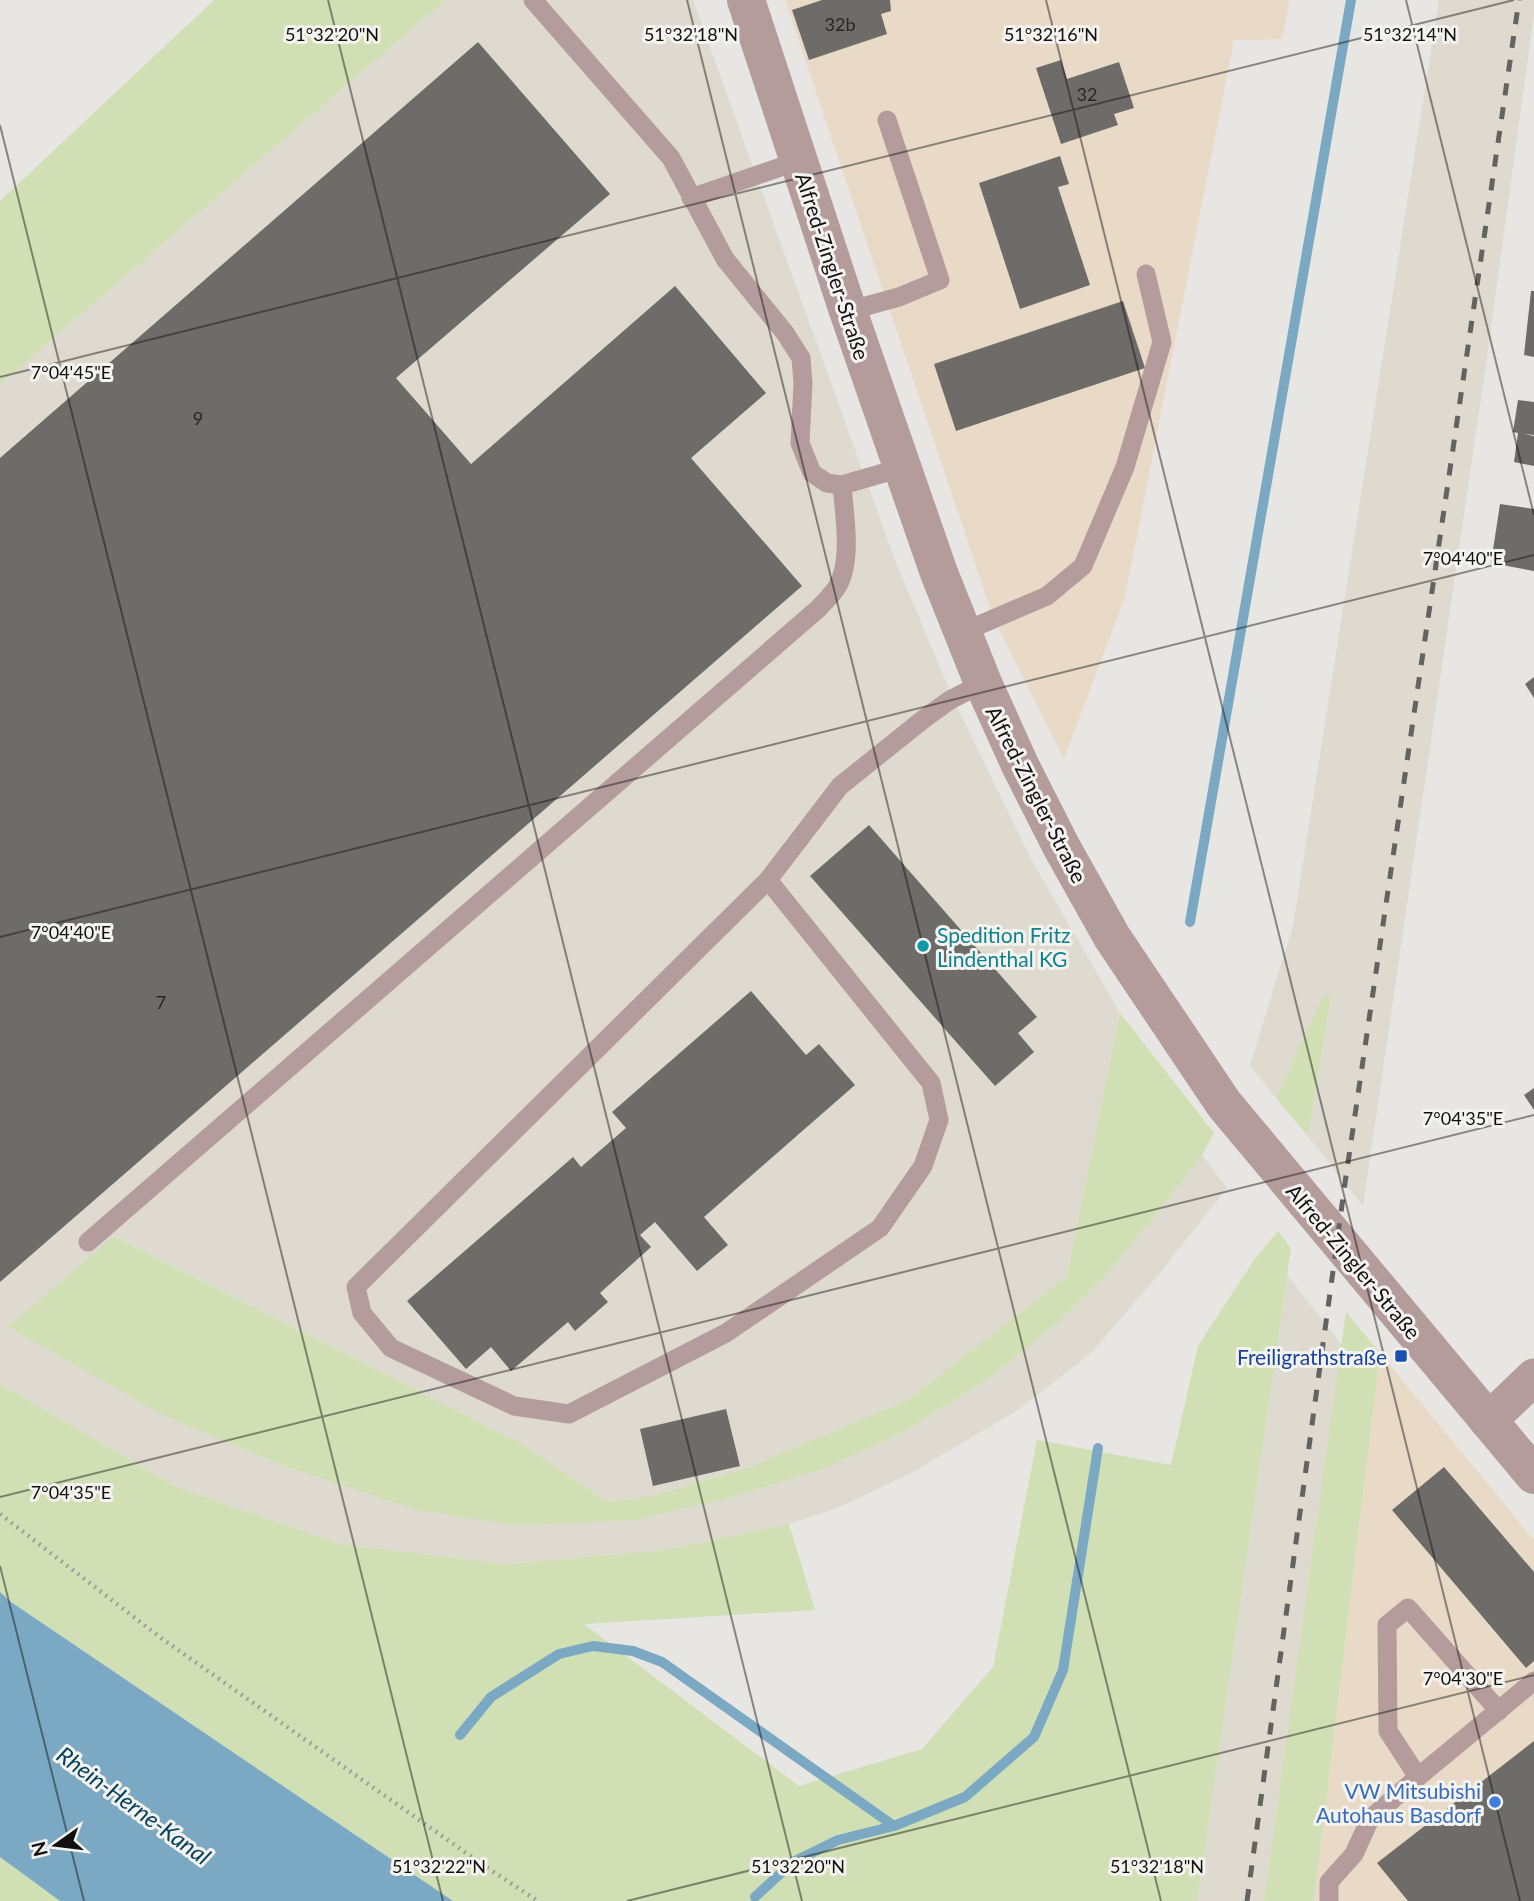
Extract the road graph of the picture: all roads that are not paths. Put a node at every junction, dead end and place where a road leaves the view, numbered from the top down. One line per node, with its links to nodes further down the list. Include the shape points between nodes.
1 (533, 0): 5 (lane, via 671,158)
2 (746, 0): 4 (street, Alfred-Zingler-Straße)
3 (887, 120): 7 (lane, via 940,280)
4 (798, 161): 5 (lane); 7 (street, Alfred-Zingler-Straße)
5 (691, 198): 9 (lane, via 725,259 801,358 800,443 805,460 812,473 827,483)
6 (1146, 274): 10 (lane, via 1163,342 1125,467 1083,566 1047,596)
7 (848, 312): 8 (street, Alfred-Zingler-Straße)
8 (901, 468): 9 (lane); 10 (street, Alfred-Zingler-Straße)
9 (842, 485): 13 (lane, via 843,571 838,587 819,608)
10 (962, 632): 11 (street, Alfred-Zingler-Straße)
11 (983, 683): 12 (lane, via 950,699 839,786); 15 (street, Alfred-Zingler-Straße, via 1061,846 1167,1022 1224,1104)
12 (768, 880): 12 (lane, via 931,1083 939,1120 923,1167 880,1228 726,1333 569,1414 514,1406 391,1348 362,1313 356,1287)
13 (88, 1242)
14 (1534, 1377): 15 (street)
15 (1488, 1422): 16 (street, Alfred-Zingler-Straße)
16 (1534, 1475)
17 (1534, 1681): 18 (lane)
18 (1499, 1711): 19 (lane); 19 (lane, via 1408,1608 1387,1625 1388,1731)
19 (1418, 1777): 20 (lane, via 1370,1819 1354,1854 1329,1882)
20 (1329, 1901)

